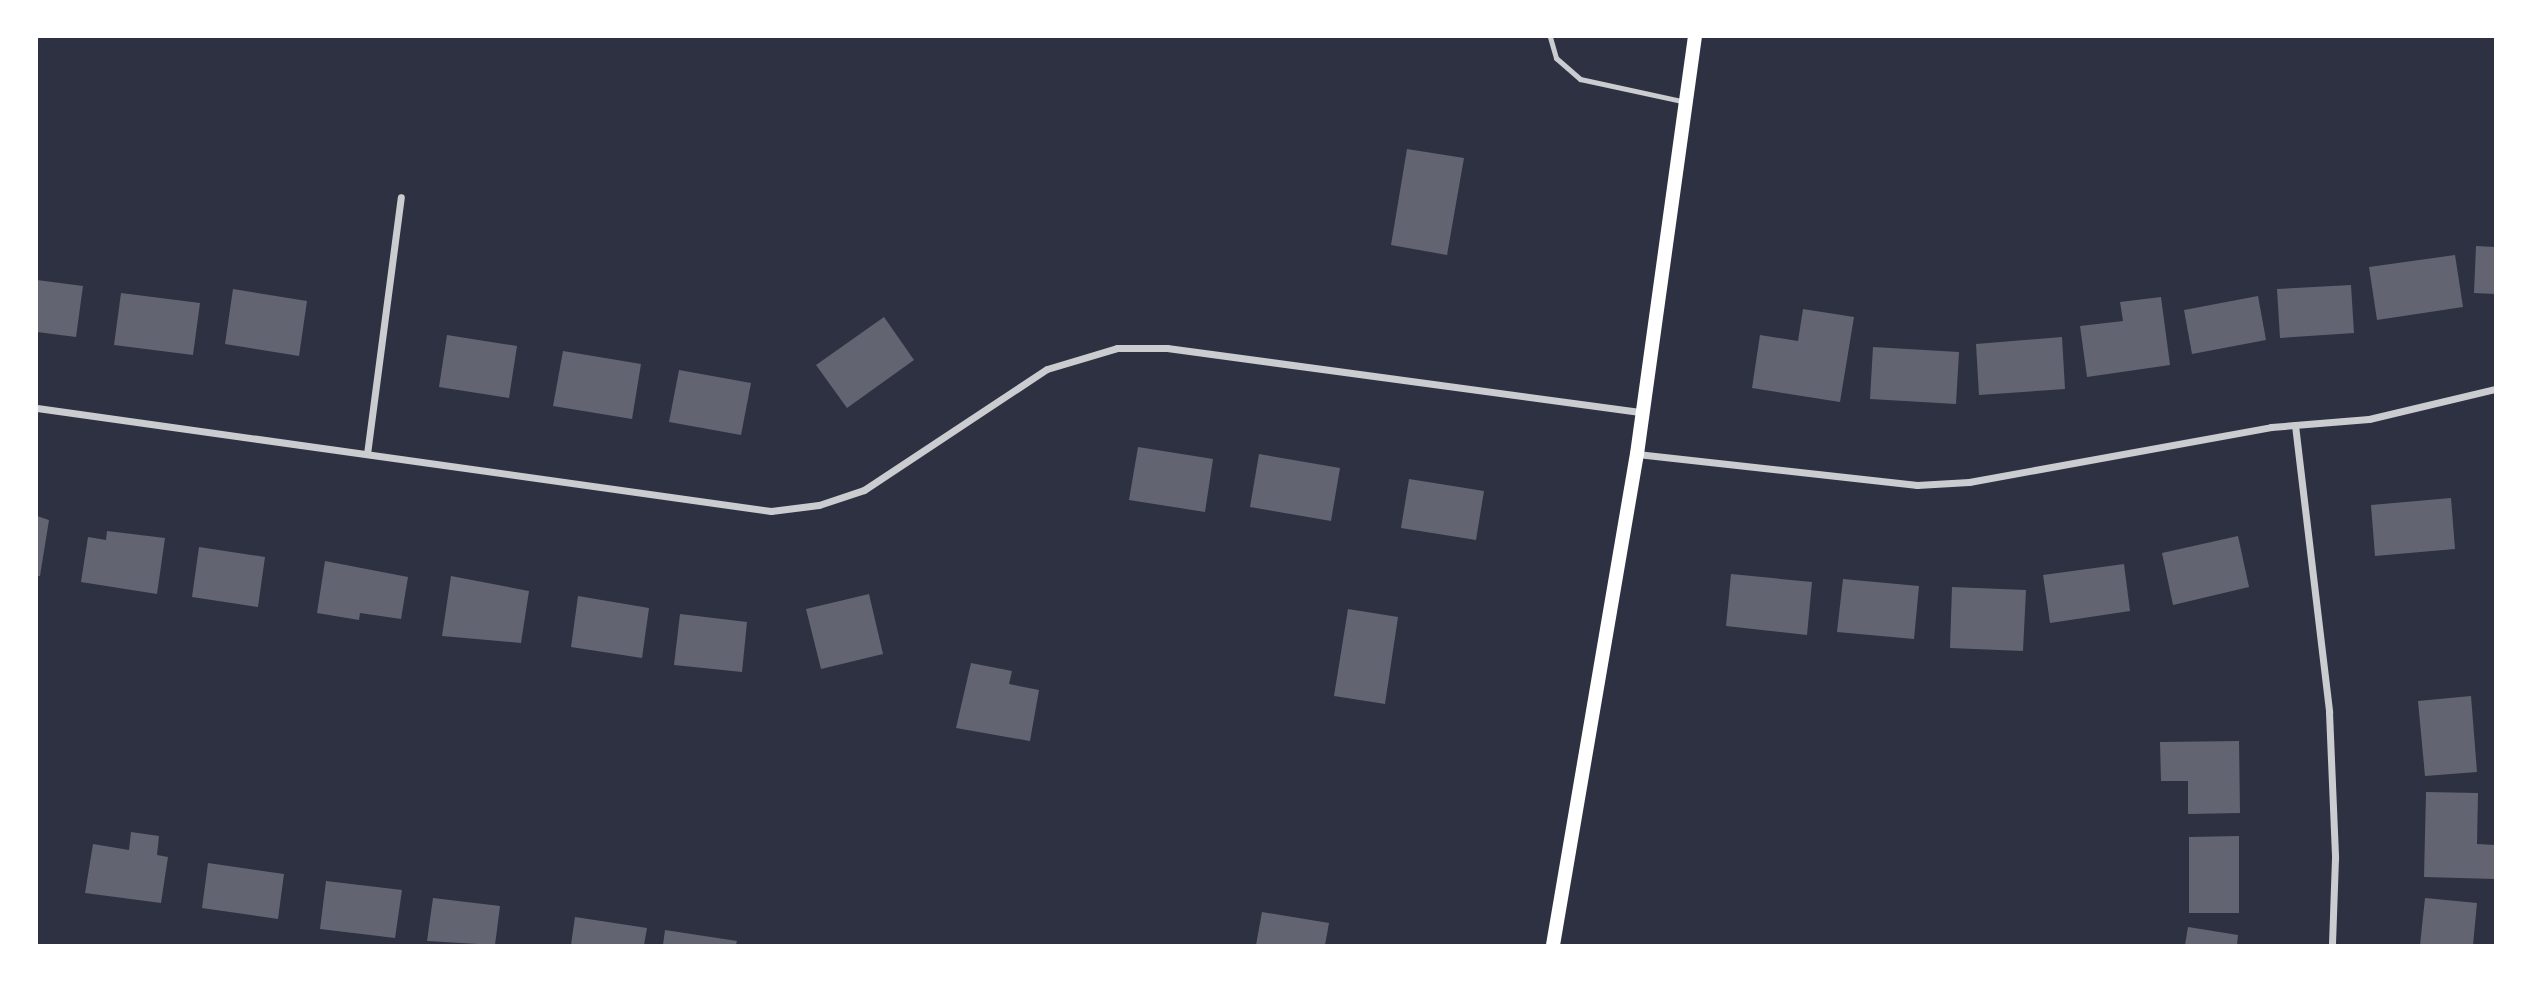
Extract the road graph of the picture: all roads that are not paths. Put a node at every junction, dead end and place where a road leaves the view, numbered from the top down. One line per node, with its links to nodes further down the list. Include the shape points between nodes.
1 (1550, 37): 3 (lane, via 1556,58 1580,79)
2 (1695, 37): 3 (main road)
3 (1686, 102): 7 (main road)
4 (401, 197): 9 (street)
5 (2495, 389): 8 (street, via 2368,419)
6 (37, 408): 9 (street)
7 (1643, 412): 9 (street, via 1142,346 1093,352 1047,369 887,477 818,505 771,511 724,507); 10 (main road)
8 (2295, 425): 10 (street, via 1969,482 1917,485); 12 (street, via 2329,712 2336,858)
9 (367, 454)
10 (1637, 454): 11 (main road)
11 (1553, 945)
12 (2332, 945)

